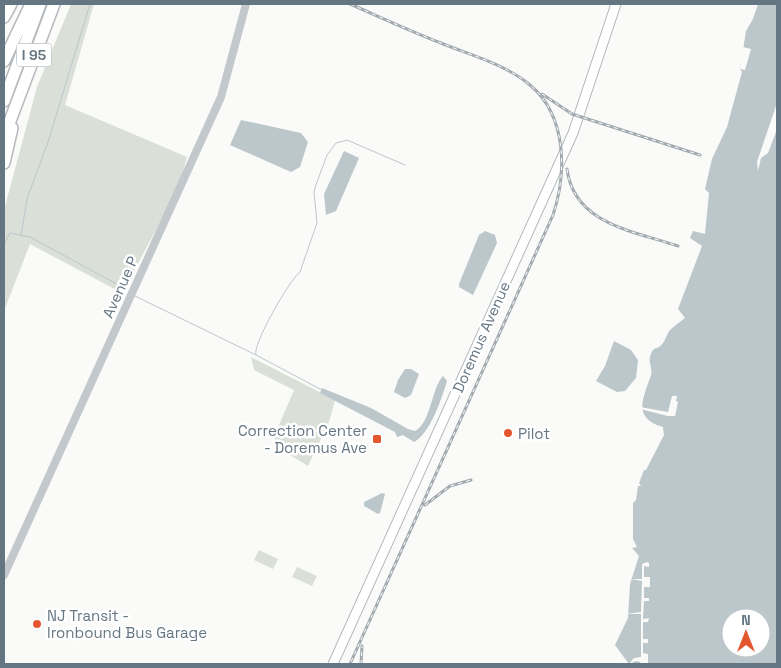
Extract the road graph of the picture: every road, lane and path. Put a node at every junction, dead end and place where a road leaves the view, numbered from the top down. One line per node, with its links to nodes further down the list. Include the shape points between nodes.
1 (11, 4): 7 (highway)
2 (31, 4): 8 (highway, I 95)
3 (40, 4): 9 (highway, I 95)
4 (54, 4): 10 (highway, I 95)
5 (246, 4): 13 (street, Avenue P, via 221,97)
6 (616, 4): 14 (main road, Doremus Avenue, via 573,133)
7 (4, 17)
8 (4, 61)
9 (4, 101)
10 (16, 107): 11 (highway, I 95); 12 (highway, I 95)
11 (4, 137)
12 (4, 163)
13 (4, 575)
14 (333, 664)

